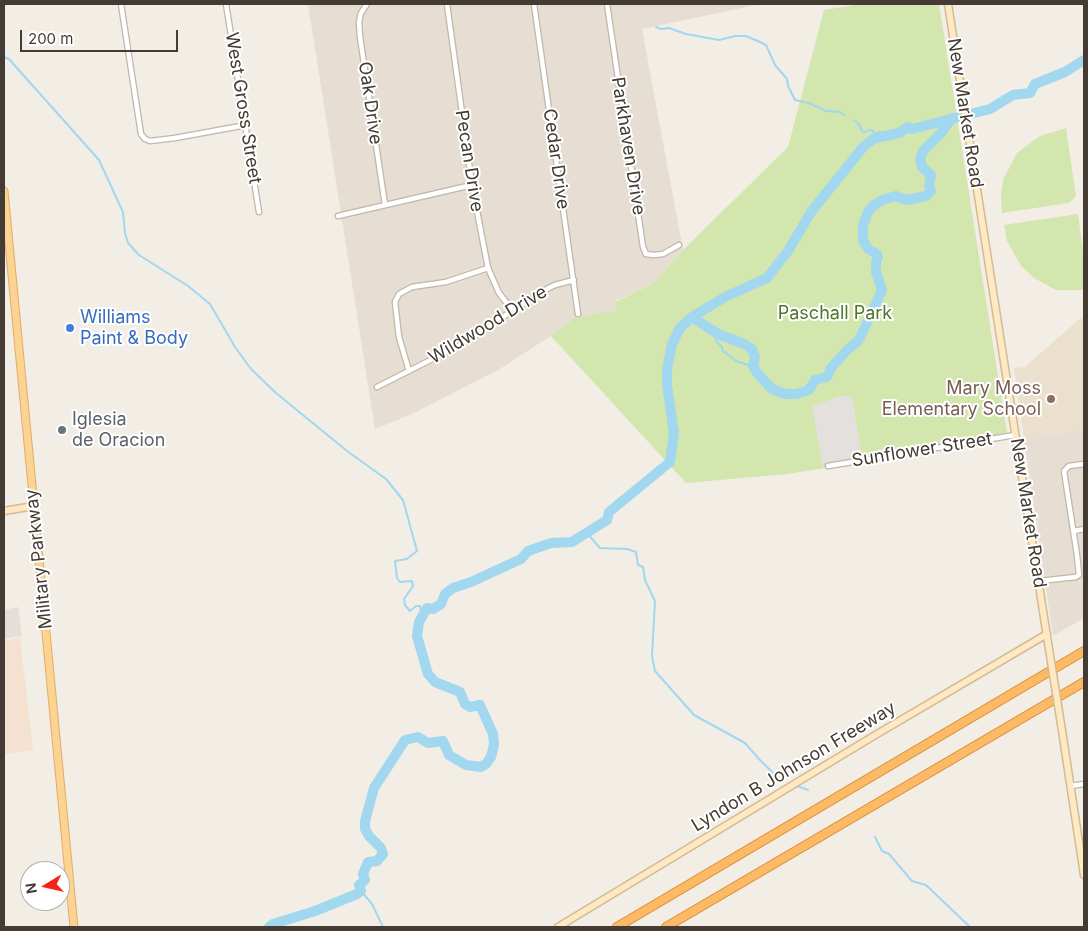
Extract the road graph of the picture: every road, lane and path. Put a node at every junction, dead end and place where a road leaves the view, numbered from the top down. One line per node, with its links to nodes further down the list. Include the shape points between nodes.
1 (120, 4): 8 (street, via 141,134 145,139 150,141)
2 (226, 4): 8 (street, West Gross Street)
3 (367, 4): 11 (street, Oak Drive, via 359,22 360,37)
4 (447, 4): 9 (street, Pecan Drive)
5 (534, 4): 17 (street, Cedar Drive)
6 (607, 4): 15 (street, Parkhaven Drive, via 643,247 646,254 654,256)
7 (948, 4): 22 (street, New Market Road)
8 (246, 125): 12 (street, West Gross Street)
9 (472, 185): 11 (street); 16 (street, Pecan Drive)
10 (4, 191): 13 (main road, Military Parkway)
11 (385, 205): 14 (street)
12 (259, 212)
13 (5, 216): 25 (main road, Military Parkway)
14 (338, 216)
15 (679, 245)
16 (488, 268): 18 (street, Pecan Drive, via 499,293); 20 (street, via 446,282 412,287 399,294 395,302 398,330)
17 (574, 280): 18 (street, Wildwood Drive, via 541,292); 19 (street, Cedar Drive)
18 (513, 311): 20 (street, Wildwood Drive, via 460,345)
19 (578, 314)
20 (410, 371): 21 (street, Wildwood Drive)
21 (376, 387)
22 (1015, 435): 24 (street, Sunflower Street); 29 (street, New Market Road)
23 (1084, 464): 28 (street, via 1065,469)
24 (828, 466)
25 (34, 506): 26 (street); 36 (main road, Military Parkway)
26 (4, 511)
27 (1084, 529): 28 (street)
28 (1074, 531): 29 (street, via 1078,575)
29 (1039, 581): 30 (street, New Market Road)
30 (1047, 634): 34 (street, New Market Road, bridge); 37 (street, Lyndon B Johnson Freeway)
31 (1084, 651): 38 (highway)
32 (1084, 682): 39 (highway)
33 (1084, 784): 34 (street)
34 (1070, 786): 35 (street, New Market Road)
35 (1084, 875)
36 (74, 927)
37 (558, 927)
38 (617, 927)
39 (666, 927)

